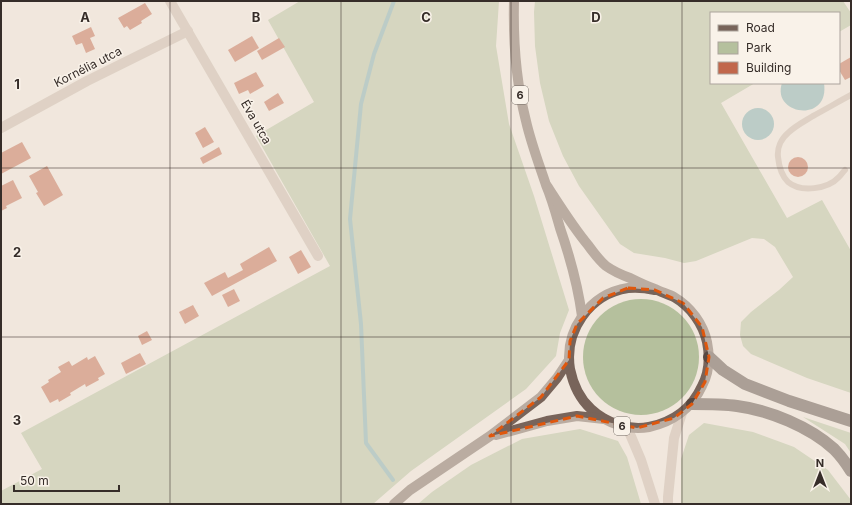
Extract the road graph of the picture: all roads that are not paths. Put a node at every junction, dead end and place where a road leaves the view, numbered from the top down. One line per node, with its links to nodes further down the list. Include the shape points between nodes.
1 (170, 1): 3 (street, Éva utca)
2 (514, 1): 7 (main road, 6, via 513,28 519,88 533,148)
3 (188, 31): 5 (street, Kornélia utca, via 87,81); 8 (street, Éva utca)
4 (851, 95): 6 (lane, via 787,133 779,145 778,154 783,176 789,183 798,187 809,188 828,184)
5 (1, 128)
6 (845, 170)
7 (547, 186): 9 (main road, 6, via 578,234 606,266); 10 (main road, 6, via 573,267)
8 (318, 256)
9 (656, 290): 10 (main road, 6, via 628,288 615,292 597,302); 11 (main road, 6, via 675,297 691,310 706,337)
10 (582, 316): 12 (main road, 6, via 570,341)
11 (709, 357): 13 (main road, 6, via 704,382); 16 (highway, via 745,384)
12 (568, 360): 15 (main road, 6, via 579,394 590,408); 18 (main road, 6, via 541,397)
13 (692, 404): 14 (main road, 6); 19 (highway, via 737,406 758,410 804,428 834,450)
14 (682, 413): 17 (main road, 6, via 656,425); 22 (street, via 674,438)
15 (605, 419): 17 (main road, 6); 18 (main road, 6, via 577,416)
16 (851, 421)
17 (627, 427): 21 (street)
18 (490, 436): 20 (main road, 6, via 410,490)
19 (851, 471)
20 (394, 504)
21 (655, 504)
22 (668, 504)

